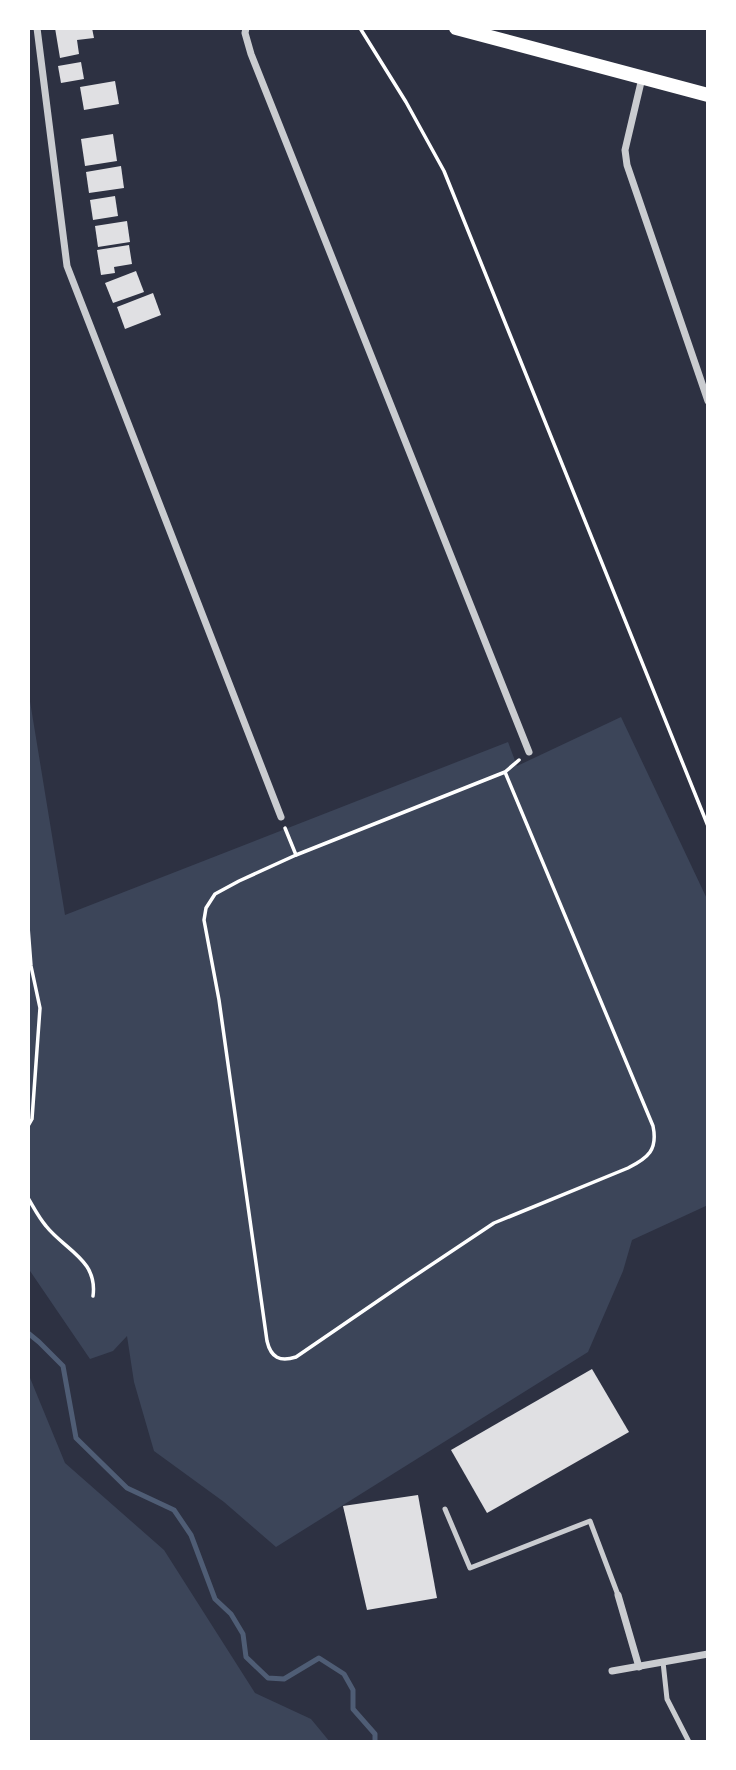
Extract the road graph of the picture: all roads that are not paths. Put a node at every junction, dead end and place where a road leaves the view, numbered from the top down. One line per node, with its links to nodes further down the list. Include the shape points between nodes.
1 (37, 28): 8 (street, via 66,266)
2 (246, 28): 7 (street, via 251,54)
3 (456, 28): 4 (main road)
4 (642, 77): 5 (main road); 6 (street, via 625,150 627,165)
5 (708, 95)
6 (708, 401)
7 (529, 752)
8 (281, 817)
9 (445, 1509): 10 (lane, via 470,1568 590,1521)
10 (618, 1595): 13 (street)
11 (708, 1654): 12 (street)
12 (663, 1662): 13 (street); 15 (lane, via 667,1699)
13 (639, 1667): 14 (street)
14 (612, 1671)
15 (689, 1742)

